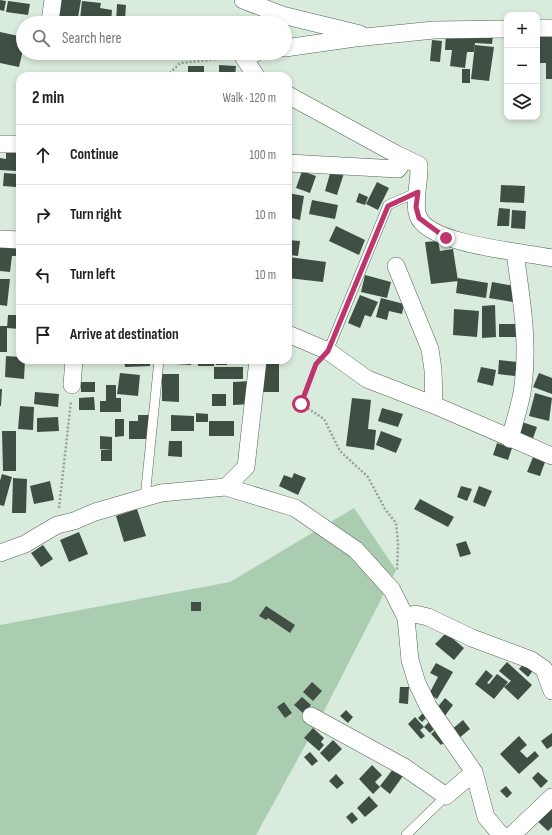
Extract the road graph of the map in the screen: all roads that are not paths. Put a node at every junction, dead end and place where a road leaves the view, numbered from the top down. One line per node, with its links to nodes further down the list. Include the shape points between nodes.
1 (54, 0): 3 (street)
2 (243, 0): 4 (street)
3 (51, 16)
4 (286, 16)
5 (292, 17): 9 (street)
6 (540, 28): 7 (street)
7 (552, 28)
8 (504, 29): 9 (street, via 434,30)
9 (370, 36): 10 (street)
10 (292, 47)
11 (251, 60): 12 (street)
12 (255, 72)
13 (292, 97): 16 (street)
14 (0, 144): 15 (street)
15 (16, 144)
16 (396, 154): 17 (street, via 405,159 398,170); 18 (street, via 419,164)
17 (292, 162)
18 (418, 192): 21 (street, via 416,207 419,218 446,238); 25 (lane, via 388,206)
19 (0, 239): 20 (street)
20 (16, 240)
21 (515, 253): 22 (street); 31 (street, via 526,332 526,356 523,388)
22 (552, 258)
23 (396, 266): 30 (street, via 430,349)
24 (292, 336): 25 (street)
25 (328, 351): 30 (street, via 367,379)
26 (74, 364): 29 (street)
27 (159, 364): 34 (lane)
28 (258, 364): 33 (street, via 246,467)
29 (72, 385)
30 (434, 405): 31 (street)
31 (510, 439): 32 (street)
32 (552, 456)
33 (226, 487): 34 (street, via 161,493); 36 (street, via 295,508 356,550 392,590)
34 (146, 498): 35 (street, via 57,525 25,544)
35 (0, 553)
36 (406, 618): 37 (street, via 415,614 428,617 472,638 531,660 544,669); 39 (street, via 410,660 417,683 428,706)
37 (552, 691)
38 (311, 716): 40 (street, via 404,768)
39 (474, 772): 40 (street); 43 (street, via 486,817)
40 (446, 796): 42 (lane)
41 (552, 797): 44 (street)
42 (406, 835)
43 (501, 835)
44 (512, 835)

